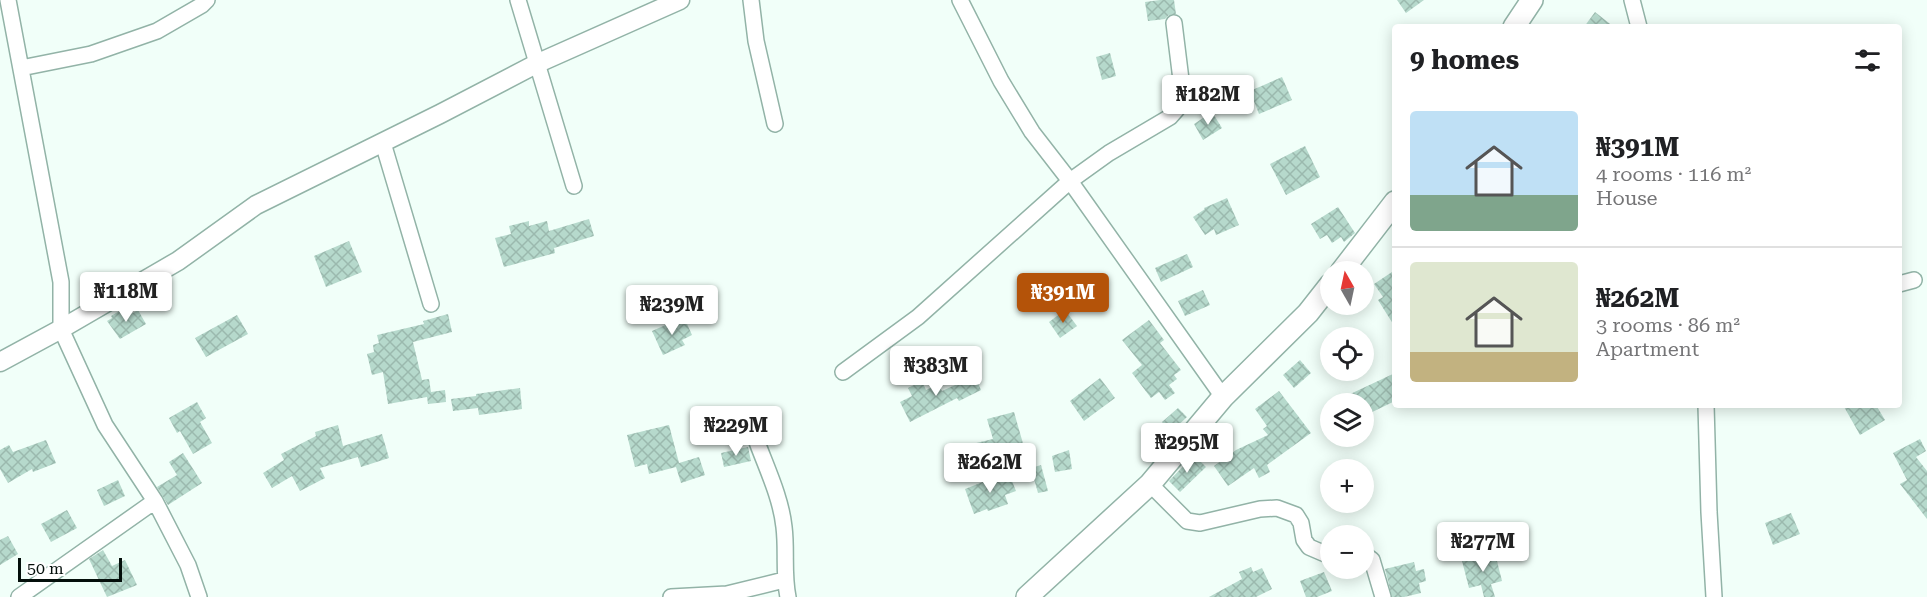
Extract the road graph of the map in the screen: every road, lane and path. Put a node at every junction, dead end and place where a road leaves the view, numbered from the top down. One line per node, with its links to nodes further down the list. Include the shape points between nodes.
1 (8, 0): 13 (street)
2 (207, 0): 13 (street, via 157,31 92,54)
3 (518, 0): 12 (street)
4 (680, 0): 12 (street)
5 (751, 0): 14 (street)
6 (960, 0): 16 (street, via 1032,132)
7 (1532, 0): 10 (main road)
8 (1632, 0): 11 (street)
9 (1173, 23): 16 (street, via 1183,96 1177,109)
10 (1516, 24)
11 (1638, 24)
12 (536, 64): 15 (street); 17 (street)
13 (21, 68): 22 (street, via 61,282)
14 (775, 124)
15 (383, 143): 21 (street); 22 (street, via 256,205 178,261)
16 (1071, 181): 24 (street, via 918,317); 25 (street)
17 (574, 186)
18 (1392, 206): 19 (main road)
19 (1349, 261)
20 (1320, 298): 25 (main road)
21 (430, 304)
22 (61, 329): 23 (street); 29 (street, via 105,425)
23 (0, 362)
24 (843, 372)
25 (1223, 397): 28 (main road)
26 (1706, 408): 39 (street)
27 (757, 442): 32 (street, via 784,527)
28 (1150, 484): 30 (street, via 1187,521 1200,523 1277,508 1296,515 1304,540); 37 (main road)
29 (155, 501): 33 (street); 34 (street, via 188,565)
30 (1320, 552)
31 (1374, 567): 38 (street)
32 (784, 580): 35 (street, via 727,594); 36 (street)
33 (19, 597)
34 (199, 597)
35 (671, 597)
36 (788, 597)
37 (1027, 597)
38 (1383, 597)
39 (1714, 597)

